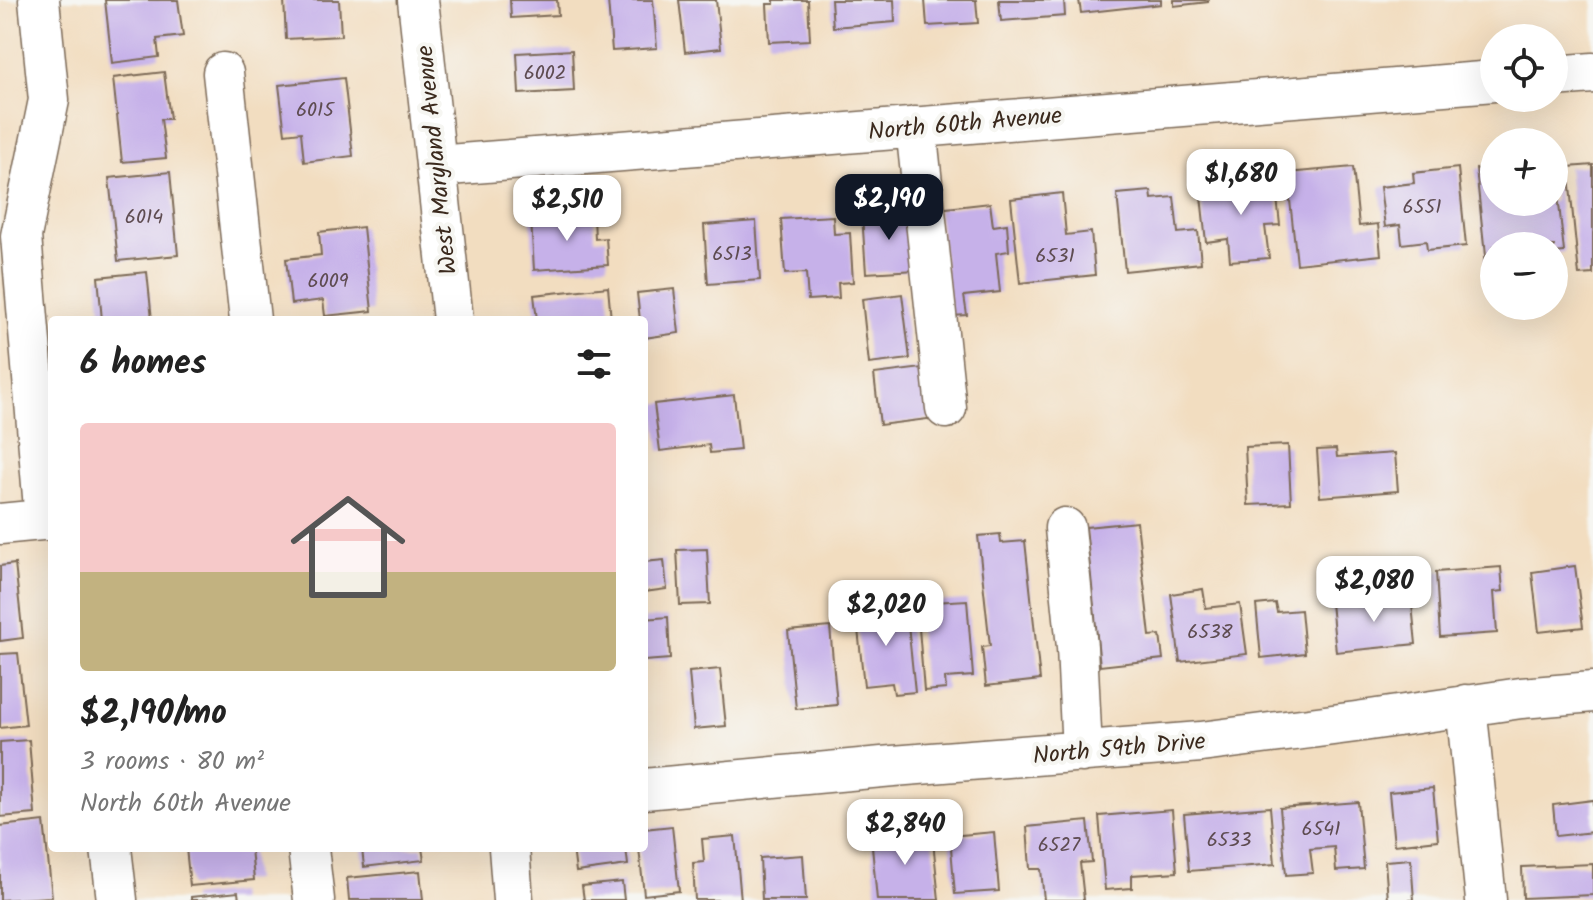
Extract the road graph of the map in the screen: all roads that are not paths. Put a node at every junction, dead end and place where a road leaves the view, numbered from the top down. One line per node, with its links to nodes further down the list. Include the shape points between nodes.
1 (39, 0): 12 (street, via 49,100 21,236)
2 (418, 0): 8 (street, West Maryland Avenue)
3 (223, 73): 9 (street)
4 (1593, 73): 5 (street)
5 (1568, 75)
6 (1480, 82): 7 (street, North 60th Avenue)
7 (916, 127): 8 (street, North 60th Avenue); 11 (street)
8 (436, 166): 10 (street, West Maryland Avenue)
9 (250, 316)
10 (453, 316)
11 (946, 408)
12 (48, 510)
13 (48, 520): 14 (street)
14 (0, 524)
15 (1065, 528): 18 (street)
16 (1593, 692): 17 (street, North 59th Drive)
17 (1466, 705): 18 (street, North 59th Drive, via 1201,742); 26 (street)
18 (1082, 752): 19 (street, North 59th Drive)
19 (648, 789)
20 (111, 852): 23 (street)
21 (308, 852): 24 (street)
22 (509, 852): 25 (street)
23 (117, 900)
24 (314, 900)
25 (513, 900)
26 (1486, 900)

